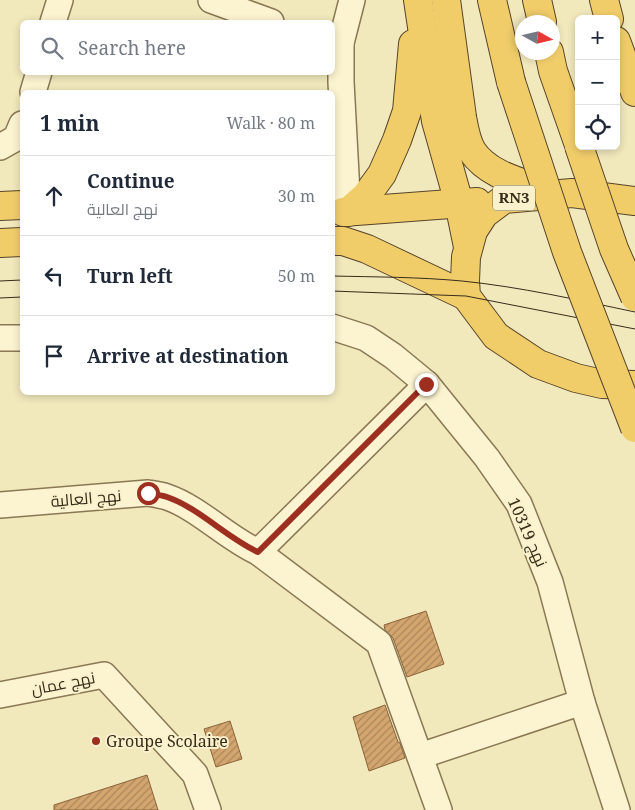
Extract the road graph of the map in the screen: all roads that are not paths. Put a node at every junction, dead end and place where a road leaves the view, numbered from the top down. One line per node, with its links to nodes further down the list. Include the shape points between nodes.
1 (60, 0): 11 (street)
2 (211, 0): 12 (street)
3 (352, 0): 13 (street)
4 (417, 0): 26 (highway, via 436,121); 29 (highway, via 407,110 382,174 366,196)
5 (446, 0): 23 (highway, via 462,117 472,150 484,164 508,179)
6 (492, 0): 41 (highway, bridge, via 511,82 567,252)
7 (537, 0): 9 (highway)
8 (604, 0): 10 (highway)
9 (540, 15)
10 (608, 15)
11 (54, 20)
12 (266, 20)
13 (337, 42): 29 (street, via 341,82)
14 (620, 52): 18 (highway)
15 (551, 62): 20 (highway)
16 (38, 75): 17 (street)
17 (33, 90)
18 (635, 92)
19 (20, 129): 21 (street, via 16,138)
20 (575, 134)
21 (0, 147)
22 (580, 150): 35 (highway, bridge, via 614,249)
23 (557, 194): 24 (highway, RN3); 25 (highway, RN3, via 572,192)
24 (504, 199): 26 (highway, RN3); 33 (highway, RN3, via 484,214 472,231)
25 (635, 201)
26 (459, 203): 29 (highway, RN3); 33 (highway)
27 (20, 205): 28 (highway)
28 (0, 206)
29 (340, 212)
30 (335, 241): 34 (highway, via 367,249)
31 (0, 242): 32 (highway)
32 (20, 242)
33 (468, 247): 34 (highway, RN3)
34 (466, 296): 40 (highway, via 496,336 538,364 602,384)
35 (635, 297)
36 (335, 328): 39 (street, نهج 10319, via 366,338)
37 (0, 338): 38 (street)
38 (20, 338)
39 (426, 384): 43 (street); 45 (street, نهج 10319, via 487,458 519,504 550,582)
40 (635, 385)
41 (635, 428)
42 (0, 505): 43 (street, نهج العالية, via 148,493 167,496)
43 (252, 549): 46 (street, نهج العالية, via 380,643)
44 (0, 695): 47 (street, نهج عمان, via 104,675 196,774)
45 (582, 702): 46 (street); 49 (street, نهج 10319)
46 (420, 756): 48 (street, نهج العالية)
47 (208, 810)
48 (439, 810)
49 (617, 810)

